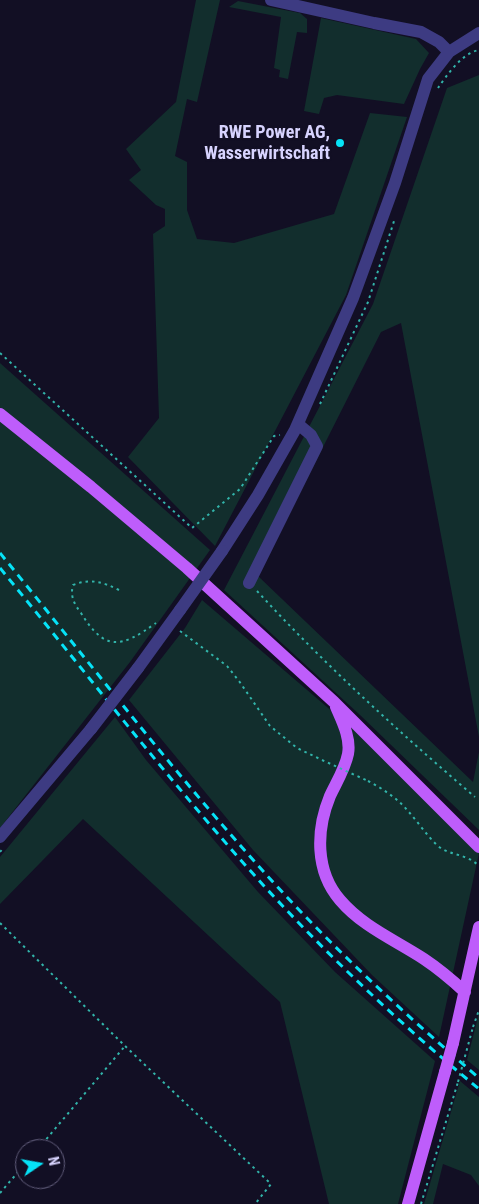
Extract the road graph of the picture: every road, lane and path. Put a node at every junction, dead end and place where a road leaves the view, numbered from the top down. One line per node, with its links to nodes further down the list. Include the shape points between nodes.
1 (271, 0): 3 (street, via 421,32)
2 (479, 33): 3 (street)
3 (449, 52): 6 (street, via 428,79 353,298)
4 (0, 353): 6 (path, via 192,528 240,489 274,436)
5 (0, 414): 10 (main road, via 157,542)
6 (296, 427): 7 (street, via 311,435 317,446); 9 (street, bridge, via 258,496)
7 (249, 583): 11 (path, via 351,688)
8 (119, 590): 9 (path, via 91,580 73,585 74,603 99,637 110,642 125,641 161,620)
9 (178, 619): 12 (street, bridge); 14 (path, bridge, via 227,666 270,726 296,748 393,796 441,848 468,857)
10 (334, 702): 13 (main road); 17 (main road, via 348,740 348,754 322,821 320,850 329,884 339,899 364,923 424,958)
11 (475, 797)
12 (0, 838)
13 (479, 847)
14 (479, 866)
15 (0, 923): 19 (path)
16 (479, 927): 17 (main road)
17 (465, 992): 24 (main road, bridge)
18 (479, 1010): 25 (path, bridge)
19 (125, 1046): 20 (path); 23 (path, via 271,1184)
20 (46, 1139)
21 (15, 1176): 22 (path)
22 (0, 1194)
23 (255, 1204)
24 (408, 1204)
25 (421, 1204)

